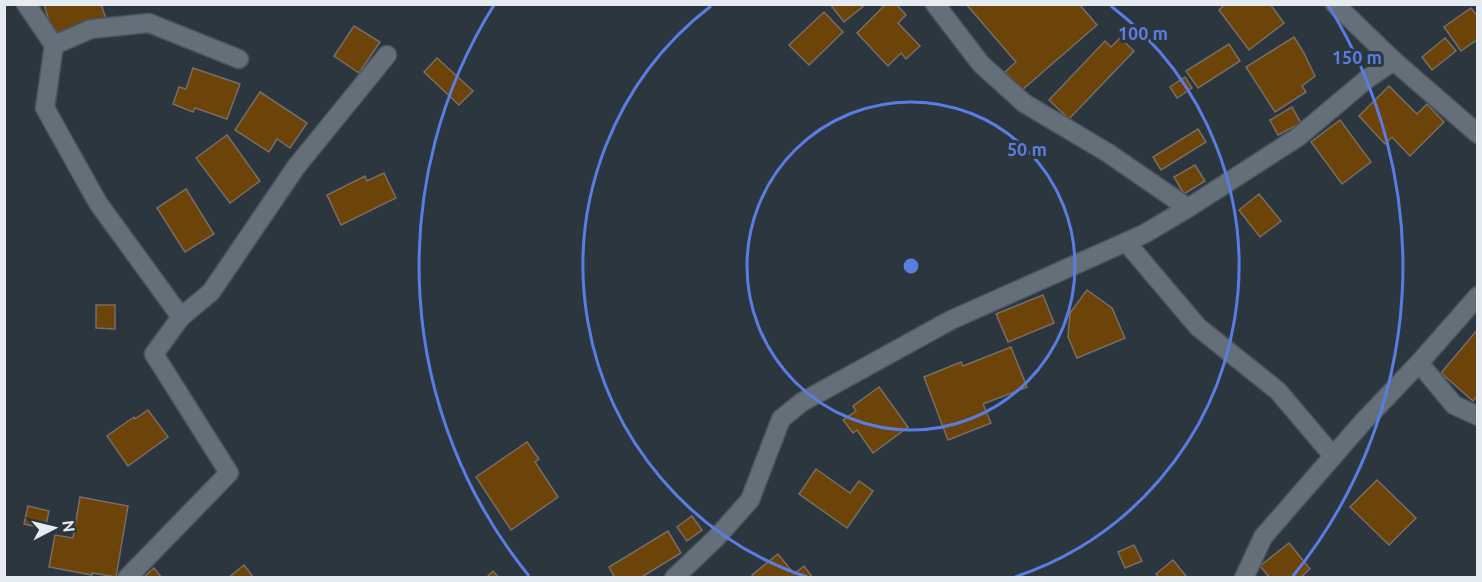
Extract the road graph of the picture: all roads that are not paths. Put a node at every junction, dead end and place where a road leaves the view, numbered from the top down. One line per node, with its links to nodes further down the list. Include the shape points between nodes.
1 (26, 4): 4 (street)
2 (935, 4): 9 (street, via 981,64 1024,103 1108,153)
3 (1335, 4): 7 (street)
4 (54, 45): 6 (street, via 91,29 149,23); 12 (street, via 45,108 98,203)
5 (387, 55): 12 (street, via 296,167 211,292)
6 (239, 59)
7 (1394, 61): 8 (street); 9 (street, via 1298,137)
8 (1478, 134)
9 (1188, 208): 10 (street)
10 (1126, 242): 15 (street, via 1198,327 1278,391); 17 (street, via 951,320 802,402 781,419 750,500)
11 (1478, 296): 13 (street)
12 (181, 316): 16 (street, via 154,354 229,473)
13 (1419, 363): 14 (street, via 1454,405); 15 (street)
14 (1478, 416)
15 (1333, 456): 18 (street, via 1263,537)
16 (127, 578)
17 (674, 578)
18 (1244, 578)

